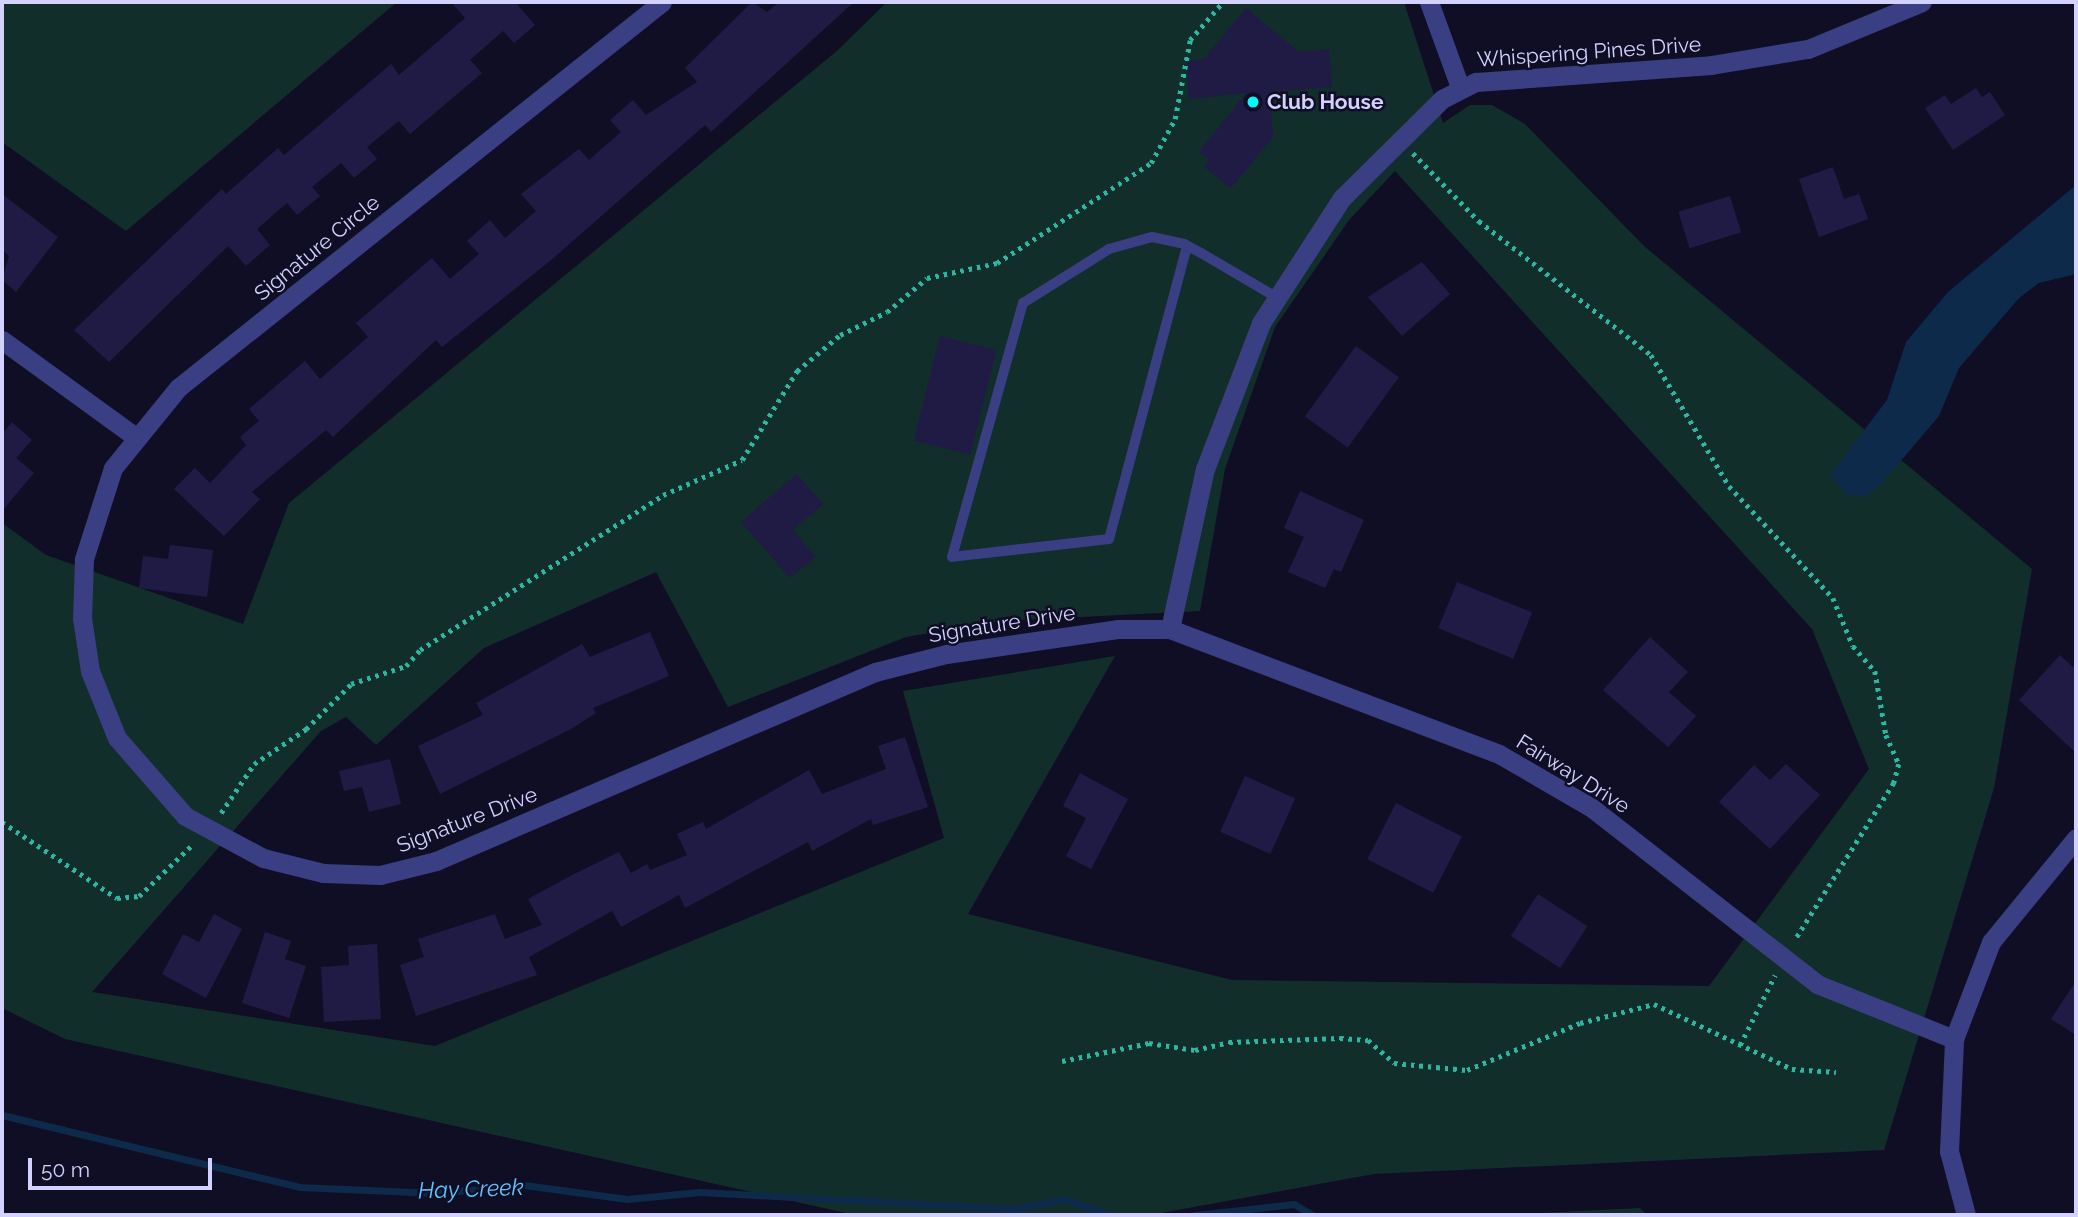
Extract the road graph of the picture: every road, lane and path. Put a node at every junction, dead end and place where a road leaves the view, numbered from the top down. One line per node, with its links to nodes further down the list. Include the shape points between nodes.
1 (662, 2): 10 (street, Signature Circle, via 178,388)
2 (1223, 2): 13 (path, via 1191,40 1175,119 1151,163 997,262 927,278 887,312 840,335 797,371 742,460 663,495 420,650 406,666 378,670 342,690 306,729 254,764 240,794)
3 (1429, 2): 5 (street)
4 (1922, 2): 5 (street, Whispering Pines Drive, via 1839,40 1741,62)
5 (1460, 87): 6 (street, Whispering Pines Drive)
6 (1399, 137): 8 (street, Whispering Pines Drive, via 1342,198); 15 (path, via 1479,221 1651,355 1729,486 1833,598 1853,646 1875,671 1886,734 1899,764 1894,783)
7 (1187, 246): 7 (lane, via 1152,237 1131,241 1023,303 952,557 1109,539); 8 (lane)
8 (1276, 297): 11 (street, Whispering Pines Drive, via 1219,424)
9 (2, 340): 10 (street)
10 (134, 436): 13 (street, Signature Drive, via 90,528 81,592 85,643 98,698 117,738 158,791)
11 (1170, 629): 13 (street, Signature Drive, via 1012,644 875,672 408,870 323,873 263,858); 15 (street, Fairway Drive, via 1457,735 1533,772 1616,826)
12 (2, 822): 13 (path, via 117,898 129,899 139,896)
13 (206, 830)
14 (2076, 838): 16 (street, via 1991,942)
15 (1782, 961): 16 (street, Fairway Drive, via 1850,1000); 17 (path)
16 (1954, 1039): 20 (street, via 1949,1151)
17 (1740, 1045): 18 (path, via 1654,1004 1580,1023 1467,1070 1394,1063 1368,1040 1340,1038 1229,1042 1195,1050 1149,1043); 19 (path, via 1792,1069)
18 (1062, 1061)
19 (1836, 1072)
20 (1966, 1215)

